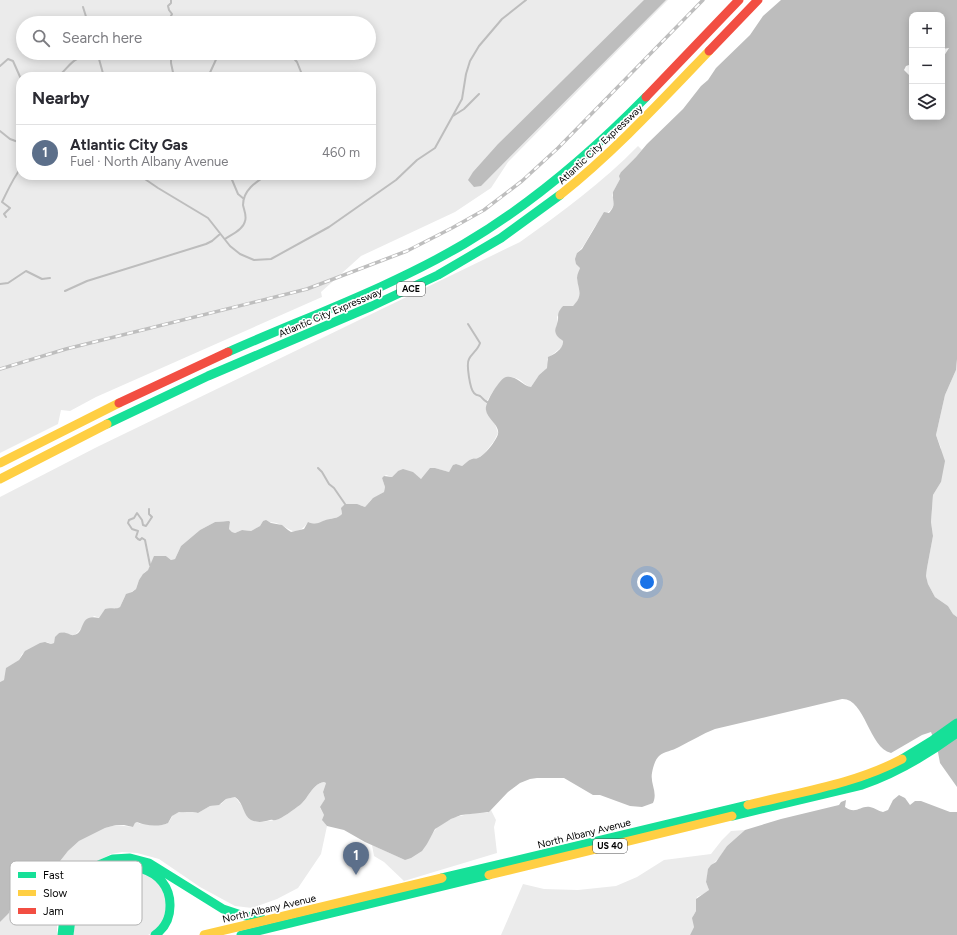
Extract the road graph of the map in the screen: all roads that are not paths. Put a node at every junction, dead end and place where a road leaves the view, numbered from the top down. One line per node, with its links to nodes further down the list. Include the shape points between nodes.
1 (739, 0): 3 (highway, Atlantic City Expressway / ACE, via 597,145 548,187 477,236 402,278 194,367)
2 (758, 0): 4 (highway, Atlantic City Expressway / ACE, via 599,162 538,212 484,249 401,293 108,423)
3 (0, 463)
4 (0, 479)
5 (957, 723): 7 (highway, North Albany Avenue / US 40)
6 (957, 733): 7 (highway, North Albany Avenue / US 40)
7 (926, 750): 10 (highway, North Albany Avenue / US 40, via 855,779); 13 (highway, North Albany Avenue / US 40, via 912,764 893,774 852,788)
8 (112, 861): 10 (highway, via 138,859 149,863 223,909)
9 (142, 869): 16 (highway, via 159,879 166,887 170,899 170,911 164,926)
10 (268, 920): 17 (highway, North Albany Avenue / US 40)
11 (63, 925): 14 (highway)
12 (71, 925): 15 (highway)
13 (263, 930): 18 (highway, North Albany Avenue / US 40); 19 (highway)
14 (62, 935)
15 (69, 935)
16 (155, 935)
17 (204, 935)
18 (241, 935)
19 (250, 935)

